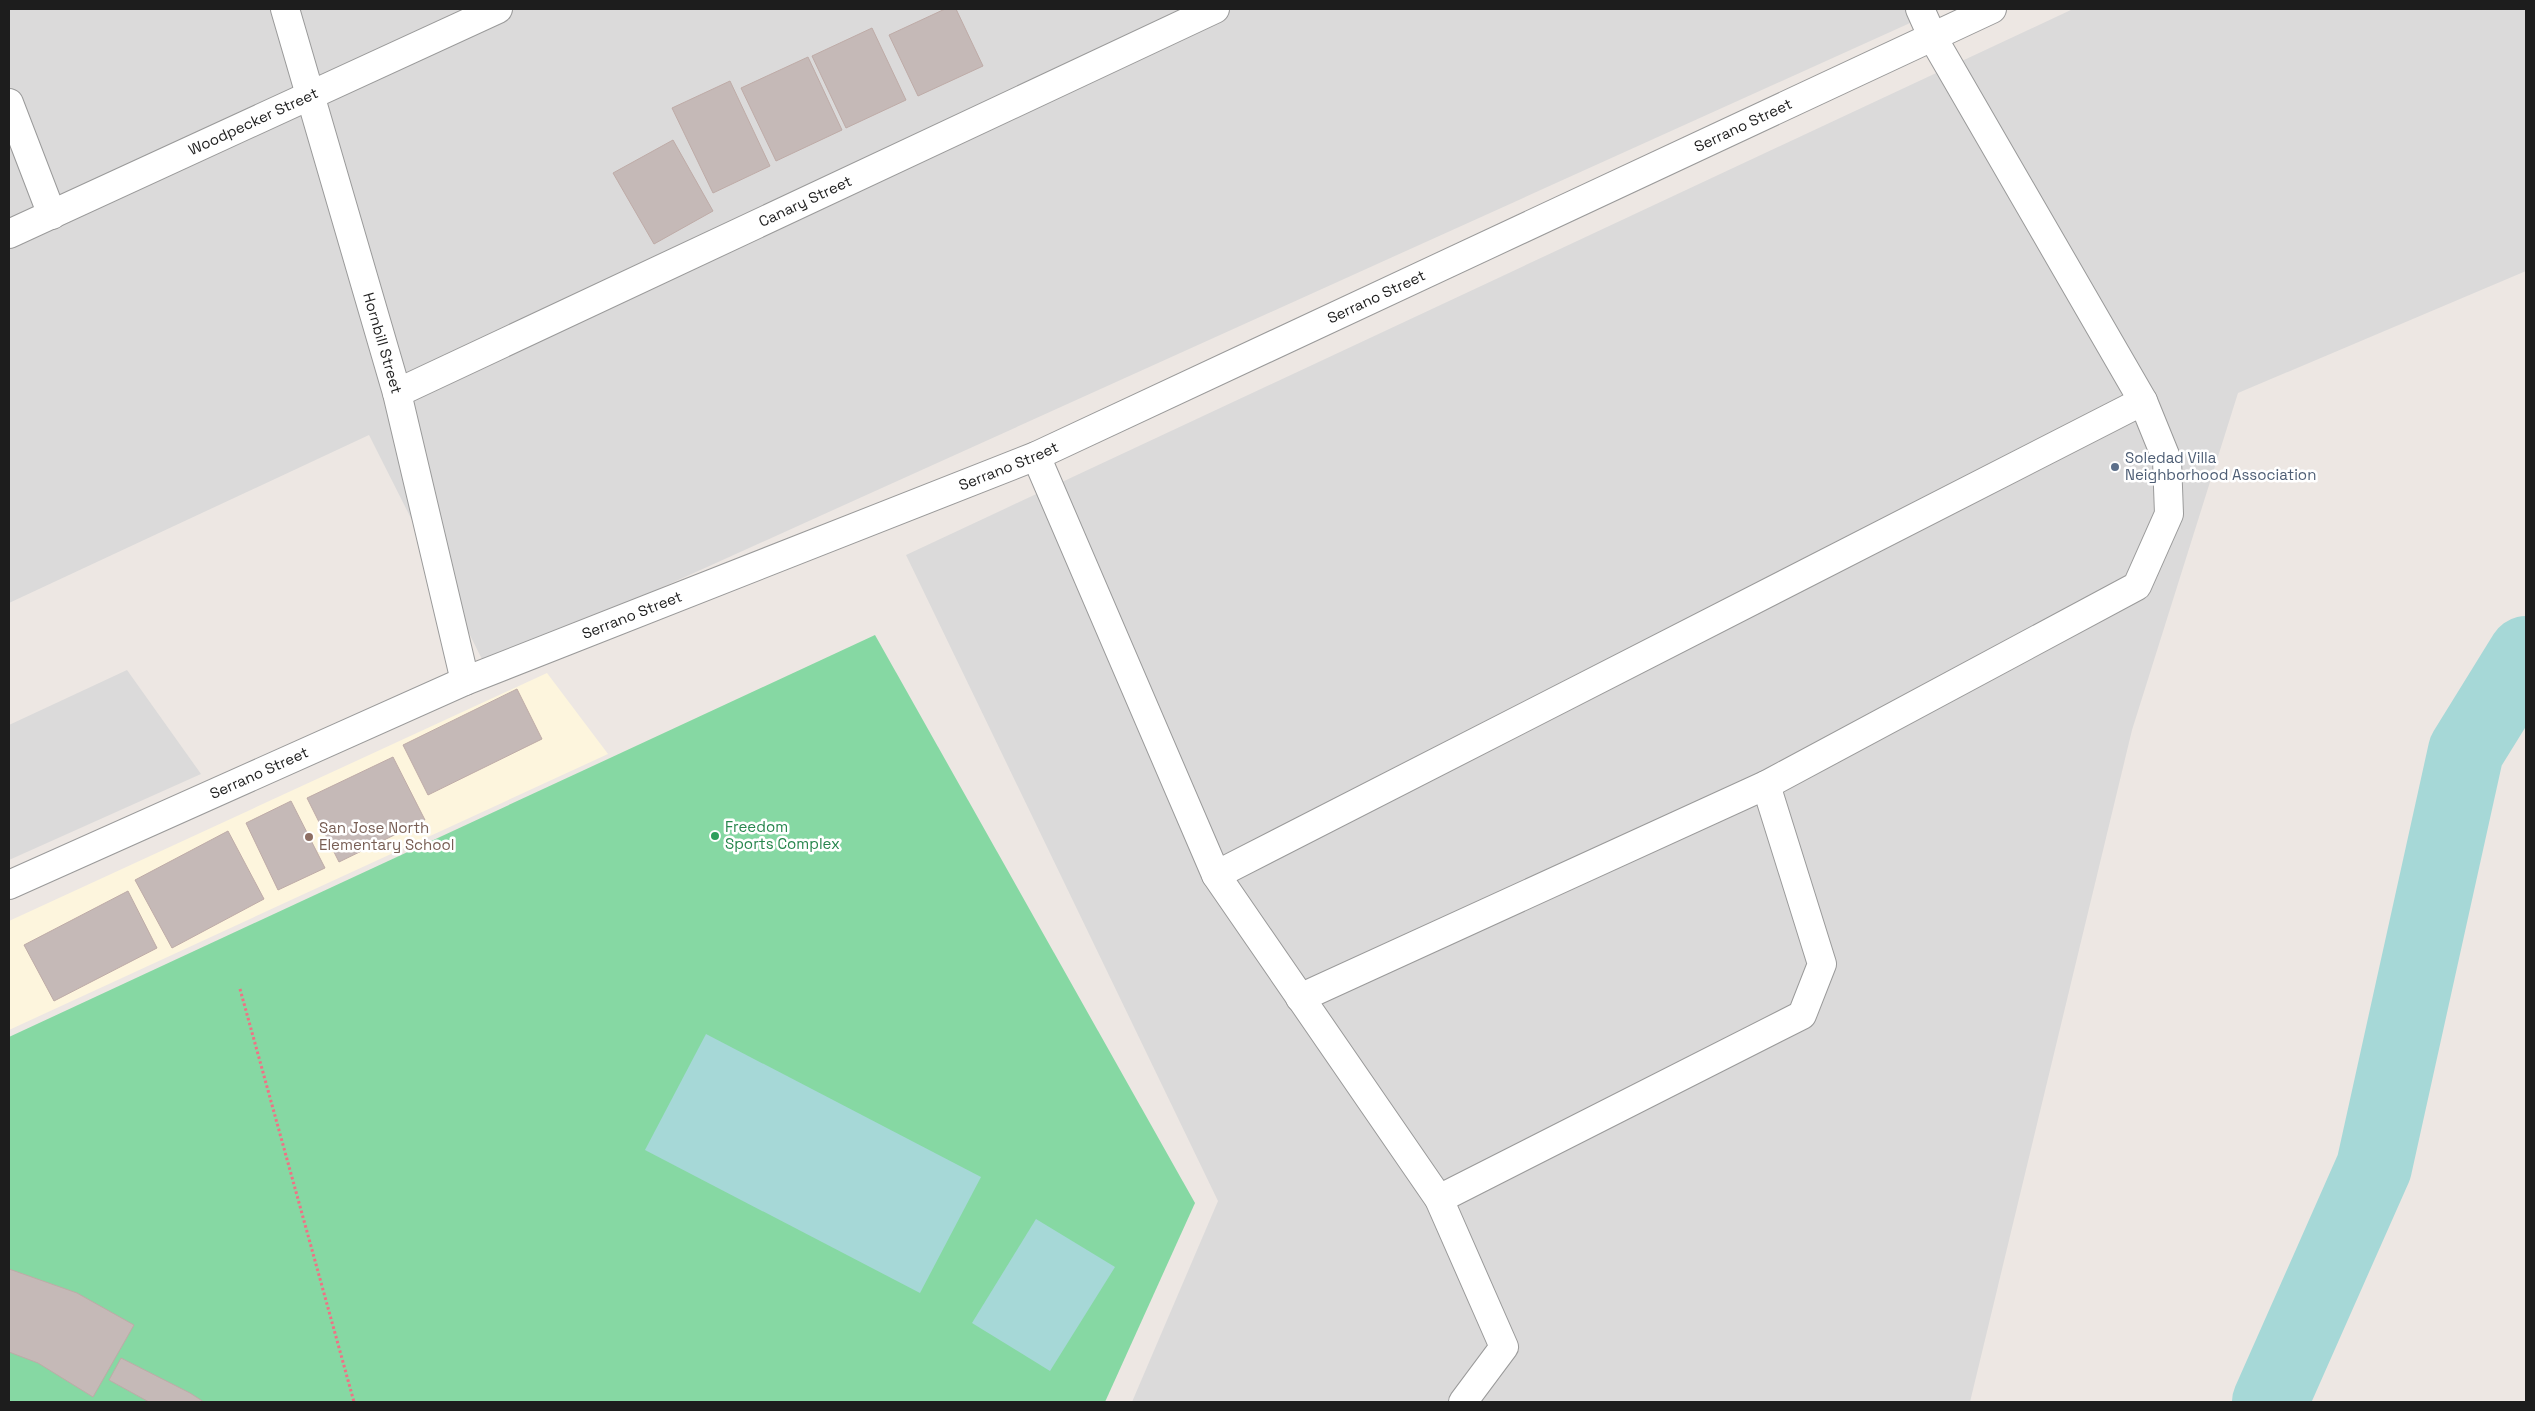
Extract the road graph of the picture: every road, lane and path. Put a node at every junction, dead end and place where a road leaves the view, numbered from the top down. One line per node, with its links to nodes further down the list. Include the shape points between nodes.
1 (285, 9): 7 (street, Hornbill Street)
2 (498, 9): 7 (street, Woodpecker Street)
3 (1215, 9): 11 (street, Canary Street)
4 (1920, 9): 6 (street)
5 (1992, 9): 6 (street, Serrano Street)
6 (1933, 38): 12 (street); 13 (street, Serrano Street)
7 (309, 97): 9 (street, Woodpecker Street); 11 (street, Hornbill Street)
8 (9, 103): 9 (street)
9 (52, 215): 10 (street, Woodpecker Street)
10 (9, 234)
11 (397, 393): 14 (street, Hornbill Street)
12 (2143, 401): 15 (street, via 2167,460 2169,514 2137,586); 16 (street)
13 (1036, 456): 14 (street, Serrano Street); 16 (street)
14 (465, 681): 17 (street, Serrano Street)
15 (1766, 785): 19 (street); 20 (street, via 1822,964 1802,1015)
16 (1216, 875): 19 (street)
17 (9, 885)
18 (240, 989): 21 (path)
19 (1300, 998): 20 (street)
20 (1439, 1199): 22 (street, via 1504,1347)
21 (354, 1402)
22 (1463, 1402)

